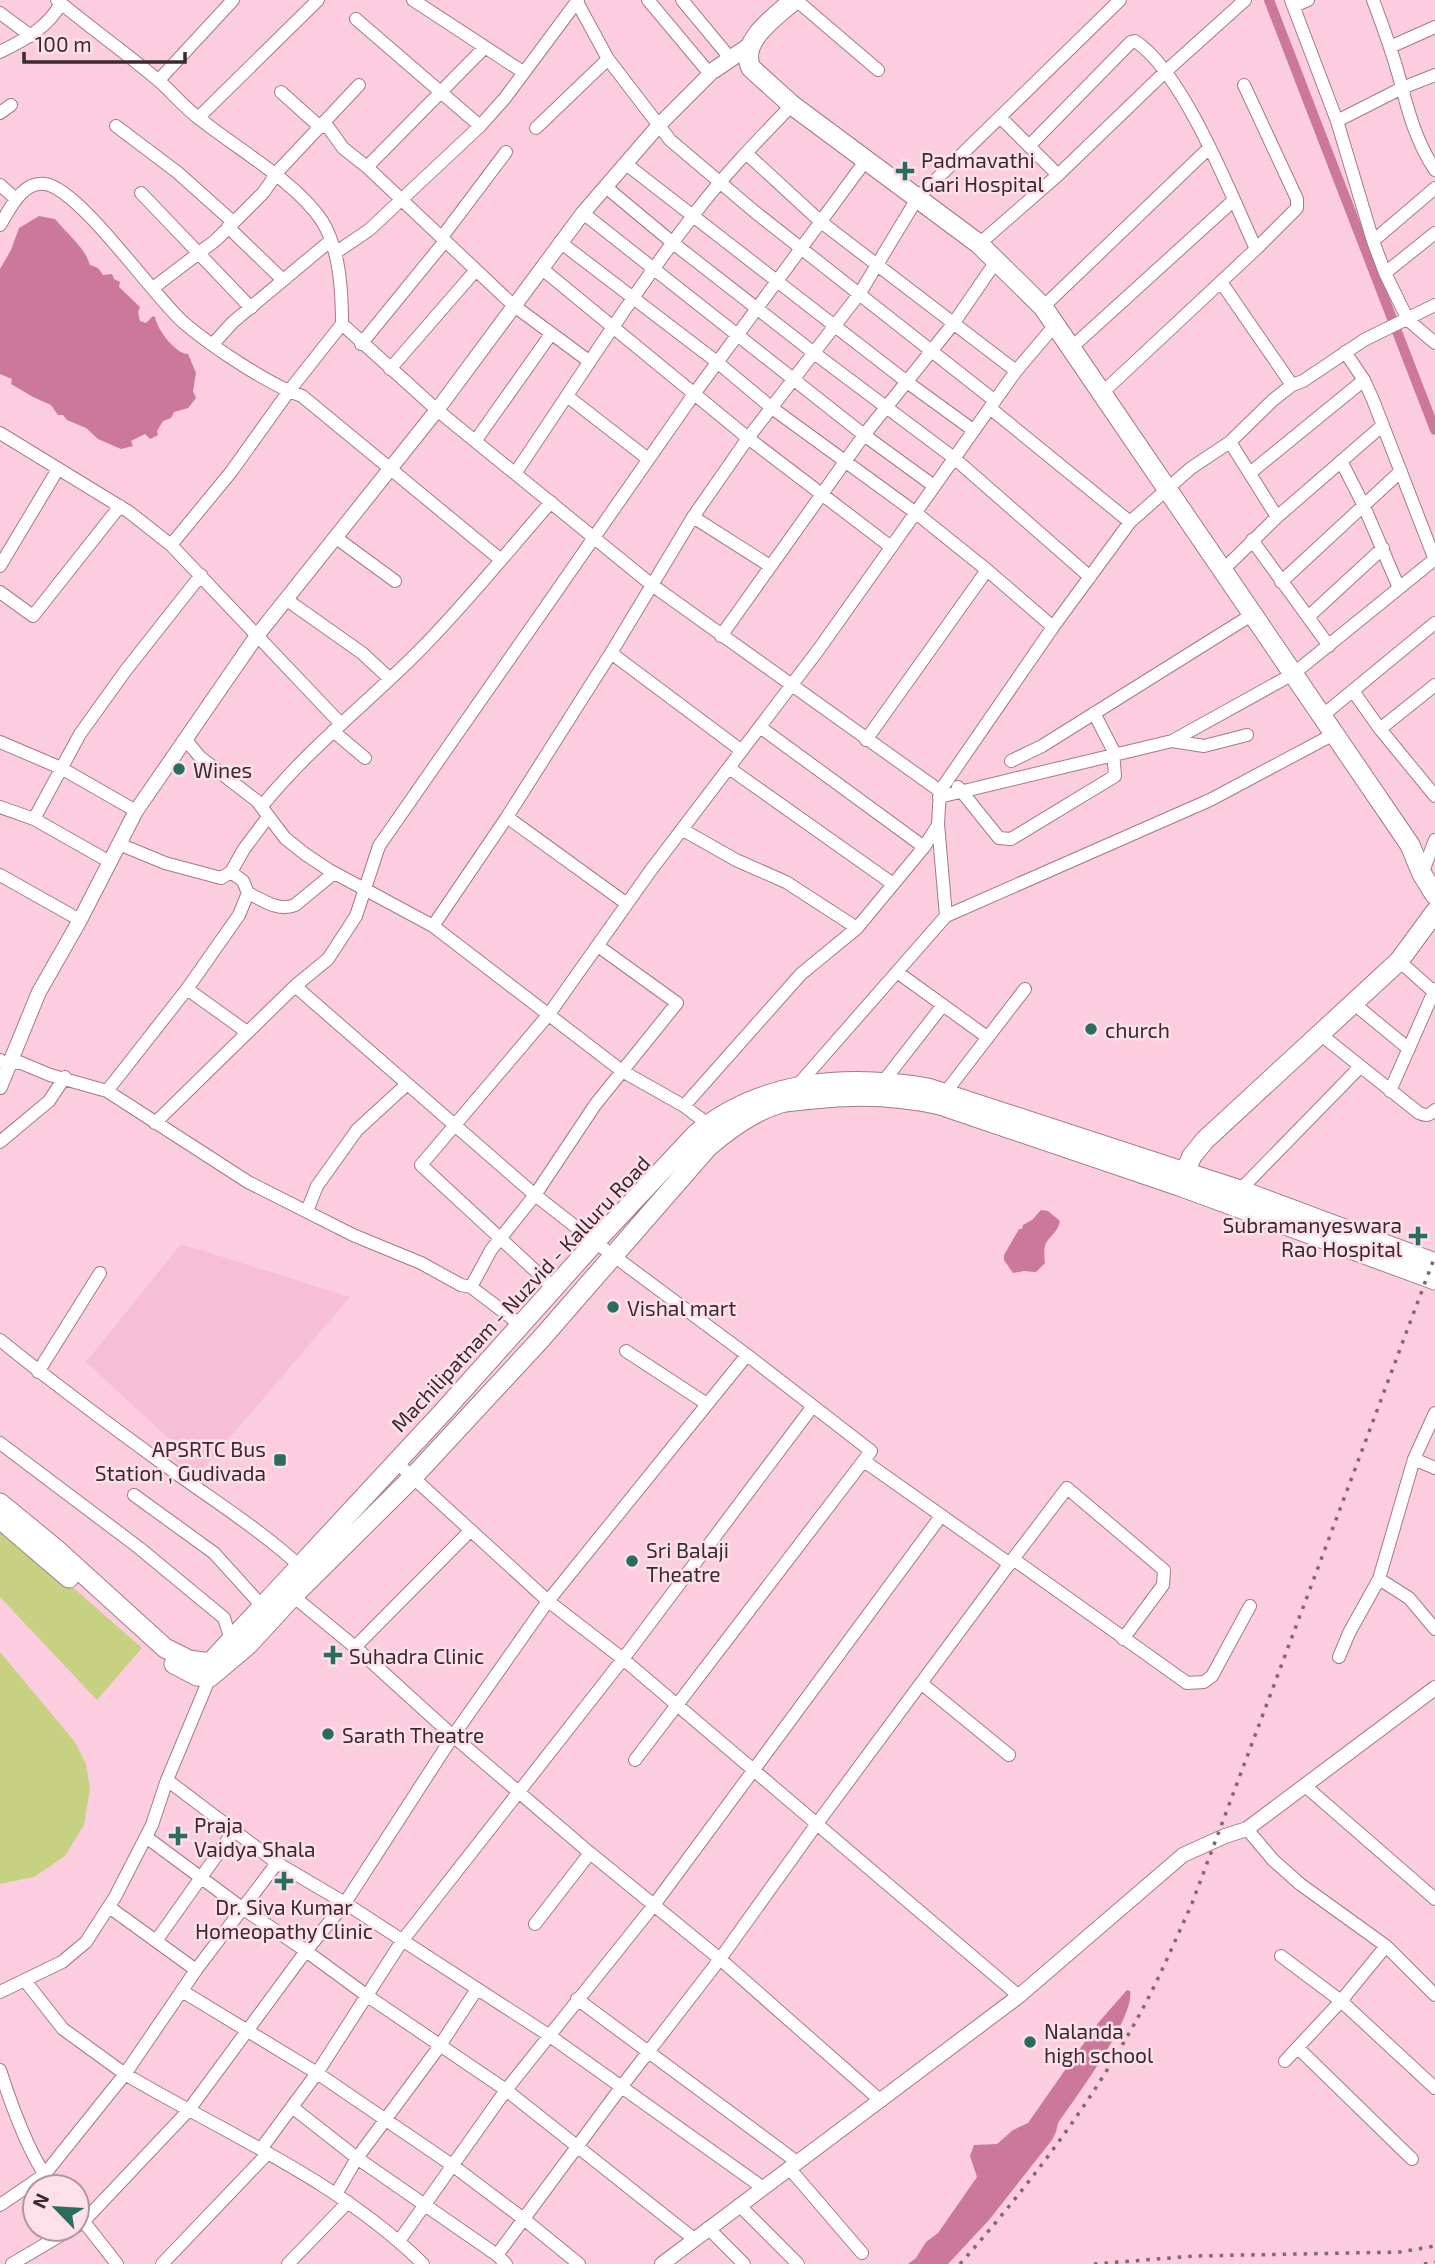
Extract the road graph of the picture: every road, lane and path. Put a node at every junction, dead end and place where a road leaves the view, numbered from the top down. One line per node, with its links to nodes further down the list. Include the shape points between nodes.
1 (233, 0): 28 (street)
2 (318, 0): 37 (street)
3 (413, 0): 20 (street)
4 (648, 0): 23 (street)
5 (682, 0): 23 (street)
6 (795, 0): 18 (highway); 24 (street)
7 (1120, 0): 38 (street)
8 (1245, 0): 26 (street)
9 (1308, 0): 13 (street)
10 (1373, 0): 19 (street)
11 (59, 1): 17 (street, via 57,11); 28 (street)
12 (578, 1): 22 (street); 25 (street)
13 (1292, 3): 39 (street)
14 (0, 13): 17 (street)
15 (356, 19): 33 (street)
16 (1435, 27): 19 (street)
17 (32, 36): 21 (street)
18 (749, 46): 23 (main road); 35 (highway, via 751,68)
19 (1390, 47): 31 (street)
20 (484, 48): 25 (street); 33 (street)
21 (0, 52)
22 (608, 59): 40 (street); 44 (street)
23 (719, 66): 40 (street)
24 (878, 70)
25 (523, 72): 43 (street)
26 (1165, 72): 45 (street, via 1139,43 1131,42); 46 (street); 53 (street)
27 (1435, 75): 31 (street)
28 (159, 80): 37 (street)
29 (359, 85): 42 (street)
30 (1244, 85): 77 (street, via 1297,204)
31 (1402, 88): 39 (street); 52 (street, via 1418,139)
32 (281, 92): 42 (street)
33 (440, 92): 43 (street); 51 (street)
34 (11, 104): 36 (street)
35 (792, 105): 48 (street); 49 (highway)
36 (0, 113)
37 (198, 118): 54 (street)
38 (1001, 118): 45 (street); 60 (street)
39 (1337, 121): 71 (street)
40 (659, 125): 50 (street); 55 (street)
41 (116, 126): 67 (street, via 177,172)
42 (320, 127): 51 (street, via 328,127 343,148); 54 (street)
43 (480, 127): 63 (street)
44 (536, 128)
45 (1029, 146): 53 (street)
46 (1209, 148): 62 (street); 93 (street)
47 (506, 152): 70 (street)
48 (746, 153): 55 (street); 66 (street)
49 (866, 160): 60 (highway); 66 (street)
50 (626, 164): 57 (street); 65 (street)
51 (367, 167): 63 (street)
52 (1435, 170)
53 (1058, 175): 74 (street)
54 (276, 177): 67 (street); 75 (street, via 322,222)
55 (720, 183): 65 (street); 76 (street)
56 (0, 185): 61 (street)
57 (607, 187): 64 (street); 73 (street)
58 (1435, 188): 71 (street)
59 (141, 193): 78 (street)
60 (918, 197): 74 (highway); 80 (street)
61 (16, 199): 68 (street); 88 (street, via 32,186 44,184 62,191)
62 (1234, 200): 77 (street); 107 (street)
63 (402, 201): 70 (street); 75 (street, via 369,230)
64 (583, 213): 72 (street); 83 (street)
65 (693, 215): 73 (street); 86 (street)
66 (821, 222): 76 (street); 80 (street)
67 (230, 224): 78 (street); 85 (street)
68 (0, 225)
69 (1435, 233): 84 (street)
70 (443, 239): 82 (street); 106 (street)
71 (1373, 241): 84 (street)
72 (561, 242): 81 (street); 90 (street)
73 (673, 243): 83 (street); 95 (street)
74 (979, 244): 79 (highway)
75 (332, 247): 85 (street); 97 (street)
76 (802, 247): 86 (street); 89 (street)
77 (1256, 250): 87 (street)
78 (199, 254): 88 (street); 94 (street)
79 (998, 260): 93 (highway); 98 (street)
80 (877, 267): 89 (street); 98 (street)
81 (541, 268): 91 (street); 100 (street)
82 (476, 270): 91 (street); 113 (street)
83 (653, 270): 90 (street); 103 (street)
84 (1385, 273): 96 (street)
85 (283, 280): 94 (street)
86 (776, 281): 95 (street); 101 (street)
87 (1221, 282): 118 (street); 120 (street)
88 (153, 288): 105 (street, via 185,324)
89 (860, 293): 101 (street); 108 (street)
90 (632, 299): 100 (street); 112 (street)
91 (513, 305): 102 (street); 126 (street)
92 (1435, 305): 96 (street)
93 (1043, 307): 99 (highway)
94 (251, 308): 105 (street)
95 (757, 308): 103 (street); 110 (street)
96 (1403, 321): 104 (street); 109 (street)
97 (342, 324): 106 (street); 119 (street)
98 (953, 324): 108 (street); 114 (street)
99 (1055, 325): 107 (highway); 114 (street)
100 (614, 326): 111 (street); 121 (street)
101 (835, 326): 110 (street); 117 (street)
102 (551, 334): 111 (street); 132 (street)
103 (737, 334): 112 (street); 115 (street)
104 (1435, 342)
105 (213, 344): 119 (street)
106 (361, 344): 113 (street)
107 (1071, 348): 120 (highway)
108 (932, 352): 117 (street); 123 (street)
109 (1345, 352): 116 (street); 118 (street)
110 (814, 353): 115 (street); 124 (street)
111 (590, 362): 122 (street)
112 (717, 362): 121 (street); 125 (street)
113 (390, 369): 126 (street)
114 (1016, 371): 123 (street)
115 (794, 380): 125 (street); 129 (street)
116 (1364, 380): 127 (street); 142 (street)
117 (907, 382): 124 (street); 128 (street)
118 (1292, 385): 133 (street)
119 (289, 391): 139 (street, via 302,396); 156 (street)
120 (1102, 393): 144 (highway)
121 (694, 394): 131 (street); 135 (street)
122 (567, 396): 135 (street); 141 (street)
123 (993, 404): 128 (street); 152 (street)
124 (886, 407): 129 (street); 134 (street)
125 (772, 408): 131 (street); 137 (street)
126 (437, 410): 132 (street); 139 (street)
127 (1383, 425): 136 (street); 140 (street)
128 (973, 430): 134 (street)
129 (864, 435): 137 (street); 143 (street)
130 (1, 436): 138 (street)
131 (748, 438): 145 (street); 150 (street)
132 (476, 440): 141 (street)
133 (1230, 442): 142 (street); 144 (street)
134 (954, 458): 143 (street); 166 (street)
135 (648, 459): 154 (street)
136 (1341, 461): 147 (street); 151 (street)
137 (845, 463): 145 (street); 149 (street)
138 (58, 469): 148 (street); 161 (street)
139 (389, 470): 153 (street); 160 (street)
140 (1401, 471): 147 (street); 159 (street)
141 (516, 472): 146 (street)
142 (1250, 473): 151 (street)
143 (934, 486): 149 (street)
144 (1168, 489): 152 (street); 164 (highway)
145 (822, 494): 157 (street); 162 (street)
146 (551, 502): 154 (street); 160 (street)
147 (1363, 505): 158 (street); 168 (street)
148 (120, 506): 156 (street); 171 (street, via 33,616)
149 (916, 513): 157 (street); 163 (street)
150 (693, 517): 162 (street); 169 (street)
151 (1277, 517): 155 (street)
152 (1130, 522): 166 (street)
153 (335, 537): 167 (street); 172 (street)
154 (593, 538): 169 (street); 223 (street, via 379,846)
155 (1252, 540): 164 (street); 168 (street)
156 (171, 545): 165 (street)
157 (891, 547): 183 (street)
158 (1382, 548): 170 (street); 174 (street)
159 (1435, 559): 170 (street)
160 (501, 560): 182 (street, via 465,604)
161 (0, 566)
162 (770, 566): 177 (street)
163 (988, 570): 176 (street); 194 (street)
164 (1223, 570): 173 (highway)
165 (201, 575): 178 (street); 201 (street, via 126,670)
166 (1090, 577): 176 (street)
167 (396, 582)
168 (1281, 582): 174 (street)
169 (652, 585): 177 (street); 180 (street)
170 (1399, 588): 179 (street)
171 (0, 592)
172 (287, 600): 178 (street); 182 (street, via 362,653)
173 (1253, 614): 181 (highway); 186 (street)
174 (1308, 617): 179 (street)
175 (1435, 623): 184 (street)
176 (1053, 627): 203 (street)
177 (721, 636): 183 (street)
178 (256, 637): 189 (street); 193 (street)
179 (1329, 646): 181 (street)
180 (611, 653): 197 (street); 210 (street)
181 (1293, 674): 187 (highway); 195 (street)
182 (390, 679): 189 (street)
183 (791, 686): 188 (street); 194 (street)
184 (1353, 691): 187 (street); 190 (street)
185 (1433, 692): 190 (street)
186 (1094, 713): 198 (street); 200 (street)
187 (1322, 716): 191 (highway)
188 (760, 727): 197 (street); 216 (street)
189 (337, 728): 199 (street); 209 (street, via 308,754)
190 (1380, 729): 206 (street)
191 (1334, 734): 220 (highway, via 1410,845); 228 (street, via 1210,800)
192 (1247, 735): 195 (street, via 1204,746)
193 (185, 739): 208 (street); 209 (street)
194 (866, 740): 205 (street)
195 (1172, 741): 198 (street)
196 (0, 743): 201 (street)
197 (742, 751): 202 (street)
198 (1112, 756): 204 (street); 204 (street, via 1115,776 1011,839 999,838)
199 (365, 758)
200 (1012, 761)
201 (61, 768): 208 (street); 211 (street)
202 (729, 768): 213 (street); 222 (street)
203 (950, 777): 204 (street); 205 (street)
204 (962, 792): 205 (street)
205 (940, 794): 212 (street)
206 (1435, 796)
207 (0, 807): 211 (street)
208 (136, 811): 215 (street)
209 (265, 811): 218 (street); 219 (street, via 285,838)
210 (507, 817): 226 (street); 230 (street)
211 (34, 819): 217 (street)
212 (938, 824): 216 (street); 228 (street)
213 (683, 830): 226 (street); 231 (street, via 786,882)
214 (1435, 840): 220 (street)
215 (119, 844): 217 (street); 218 (street, via 197,873 221,878)
216 (924, 847): 222 (street)
217 (110, 862): 229 (street)
218 (231, 872): 224 (street, via 243,881)
219 (334, 873): 223 (street); 224 (street, via 288,908)
220 (1422, 874): 225 (highway)
221 (0, 876): 229 (street)
222 (893, 884): 231 (street)
223 (366, 891): 230 (street); 235 (street, via 328,959)
224 (248, 893): 236 (street, via 239,915)
225 (1435, 895)
226 (627, 904): 232 (street)
227 (1434, 915): 233 (highway)
228 (946, 916): 234 (street)
229 (80, 920): 246 (street)
230 (433, 926): 241 (street)
231 (857, 928): 257 (street, via 801,974)
232 (598, 946): 241 (street); 248 (street, via 677,1003)
233 (1399, 961): 238 (street); 239 (highway)
234 (897, 972): 240 (street); 252 (street)
235 (295, 986): 242 (street); 251 (street)
236 (187, 989): 242 (street); 254 (street)
237 (1025, 989): 244 (street)
238 (1434, 990): 245 (street)
239 (1353, 1003): 243 (highway); 245 (street)
240 (943, 1005): 244 (street); 250 (street)
241 (549, 1014): 248 (street); 260 (street)
242 (247, 1032): 259 (street)
243 (1320, 1034): 247 (street); 263 (highway, via 1205,1140)
244 (987, 1037): 256 (street)
245 (1409, 1049): 255 (street)
246 (4, 1063): 249 (street, via 19,1062); 253 (street)
247 (1360, 1067): 255 (street); 264 (street)
248 (622, 1071): 257 (street); 265 (street)
249 (65, 1077): 254 (street); 262 (street, via 49,1101)
250 (883, 1082): 252 (highway, Machilipatnam - Nuzvid - Kalluru Road); 256 (highway, Machilipatnam - Nuzvid - Kalluru Road)
251 (406, 1085): 260 (street); 266 (street, via 357,1130 317,1186)
252 (797, 1086): 261 (highway, Machilipatnam - Nuzvid - Kalluru Road, via 757,1097)
253 (0, 1087)
254 (107, 1091): 259 (street)
255 (1390, 1091): 258 (street, via 1426,1116)
256 (944, 1093): 263 (highway, Machilipatnam - Nuzvid - Kalluru Road)
257 (684, 1106): 261 (street)
258 (1435, 1110)
259 (155, 1124): 266 (street, via 248,1182)
260 (454, 1125): 265 (street); 267 (street, via 421,1166)
261 (715, 1130): 263 (highway, Machilipatnam - Nuzvid - Kalluru Road, via 783,1102 882,1095 940,1105); 268 (highway, Machilipatnam - Nuzvid - Kalluru Road, via 696,1134); 269 (highway, Machilipatnam - Nuzvid - Kalluru Road, via 708,1147)
262 (0, 1142)
263 (1181, 1179): 264 (highway); 272 (highway)
264 (1240, 1190): 270 (highway)
265 (535, 1195): 267 (street); 268 (street)
266 (307, 1211): 273 (street)
267 (501, 1240): 273 (street); 274 (street)
268 (595, 1242): 269 (street); 274 (highway, Machilipatnam - Nuzvid - Kalluru Road)
269 (613, 1256): 278 (street); 288 (highway, Machilipatnam - Nuzvid - Kalluru Road)
270 (1435, 1263)
271 (100, 1273): 279 (street)
272 (1435, 1280)
273 (471, 1287): 275 (street)
274 (554, 1288): 275 (highway, Machilipatnam - Nuzvid - Kalluru Road)
275 (521, 1325): 286 (highway, Machilipatnam - Nuzvid - Kalluru Road)
276 (0, 1340): 279 (street)
277 (626, 1351): 280 (street)
278 (747, 1355): 280 (street); 281 (street)
279 (38, 1372): 295 (street, via 242,1518)
280 (707, 1404): 298 (street)
281 (813, 1406): 285 (street, via 871,1451); 306 (street)
282 (1434, 1418): 284 (street)
283 (0, 1443): 303 (street, via 224,1618)
284 (1414, 1459): 287 (street); 296 (street)
285 (864, 1461): 291 (street); 310 (street)
286 (396, 1462): 288 (street); 295 (highway, Machilipatnam - Nuzvid - Kalluru Road)
287 (1435, 1468)
288 (413, 1477): 293 (street); 295 (highway, Machilipatnam - Nuzvid - Kalluru Road)
289 (134, 1494): 299 (street, via 214,1553)
290 (0, 1503): 307 (highway, via 165,1648)
291 (941, 1516): 294 (street); 314 (street)
292 (0, 1519): 307 (highway, via 154,1651 197,1676)
293 (471, 1530): 298 (street); 304 (street)
294 (1012, 1562): 302 (street); 302 (street, via 1067,1488 1164,1570 1164,1585); 308 (street)
295 (306, 1572): 297 (highway, Machilipatnam - Nuzvid - Kalluru Road); 299 (highway, Machilipatnam - Nuzvid - Kalluru Road)
296 (1379, 1579): 301 (street, via 1409,1598); 305 (street)
297 (293, 1596): 304 (street); 307 (highway, Machilipatnam - Nuzvid - Kalluru Road, via 248,1645)
298 (548, 1601): 306 (street); 311 (street)
299 (262, 1606): 303 (highway, Machilipatnam - Nuzvid - Kalluru Road)
300 (1250, 1606): 302 (street, via 1212,1676 1204,1682 1187,1683)
301 (1434, 1624)
302 (1123, 1639)
303 (231, 1640): 307 (highway, Machilipatnam - Nuzvid - Kalluru Road)
304 (355, 1647): 311 (street)
305 (1339, 1657)
306 (624, 1659): 310 (street); 317 (street)
307 (210, 1670): 315 (street)
308 (921, 1683): 312 (street); 318 (street)
309 (1435, 1688): 316 (street)
310 (678, 1705): 313 (street); 314 (street)
311 (453, 1737): 317 (street); 326 (street)
312 (1009, 1755)
313 (635, 1760)
314 (754, 1771): 318 (street); 327 (street)
315 (167, 1780): 320 (street); 321 (street)
316 (1304, 1785): 319 (street); 325 (street)
317 (520, 1791): 322 (street); 332 (street)
318 (816, 1825): 336 (street); 344 (street)
319 (1247, 1829): 333 (street, via 1300,1884); 344 (street, via 1182,1855)
320 (234, 1831): 323 (street); 324 (street)
321 (146, 1837): 324 (street); 328 (street)
322 (590, 1853): 327 (street); 330 (street)
323 (277, 1863): 326 (street); 329 (street)
324 (202, 1879): 329 (street); 331 (street)
325 (1435, 1899)
326 (345, 1903): 332 (street); 334 (street)
327 (654, 1905): 336 (street); 345 (street)
328 (109, 1907): 331 (street); 338 (street, via 86,1942)
329 (242, 1908): 334 (street); 337 (street)
330 (535, 1924)
331 (156, 1941): 337 (street)
332 (402, 1941): 339 (street); 342 (street)
333 (1386, 1946): 343 (street); 346 (street)
334 (306, 1951): 342 (street); 347 (street)
335 (1281, 1956): 346 (street)
336 (720, 1959): 351 (street); 359 (street)
337 (196, 1970): 340 (street)
338 (26, 1982): 341 (street); 355 (street, via 63,2029)
339 (477, 1989): 348 (street); 349 (street)
340 (182, 1991): 347 (street); 355 (street)
341 (0, 1992)
342 (366, 1995): 349 (street); 354 (street)
343 (1435, 1995)
344 (1019, 1996): 359 (street)
345 (577, 1999): 348 (street); 351 (street)
346 (1340, 2001): 350 (street); 357 (street)
347 (247, 2032): 354 (street); 361 (street)
348 (551, 2036): 356 (street); 358 (street)
349 (439, 2047): 358 (street); 362 (street)
350 (1298, 2048): 352 (street); 366 (street)
351 (649, 2052): 356 (street); 368 (street)
352 (1286, 2061)
353 (0, 2070): 369 (street)
354 (317, 2073): 360 (street); 362 (street)
355 (125, 2074): 361 (street); 370 (street)
356 (622, 2086): 363 (street); 371 (street)
357 (1435, 2088)
358 (506, 2090): 363 (street); 367 (street)
359 (881, 2101): 368 (street)
360 (292, 2107): 364 (street); 365 (street)
361 (188, 2111): 364 (street); 378 (street)
362 (385, 2121): 365 (street); 367 (street)
363 (578, 2145): 379 (street); 382 (street)
364 (265, 2151): 373 (street); 389 (street)
365 (357, 2158): 373 (street); 375 (street)
366 (1412, 2159)
367 (452, 2165): 375 (street); 379 (street)
368 (793, 2165): 371 (street); 385 (street)
369 (43, 2173)
370 (46, 2173)
371 (762, 2187): 377 (street)
372 (21, 2191): 376 (street)
373 (336, 2193): 374 (street)
374 (348, 2202): 383 (street); 390 (street)
375 (423, 2204): 383 (street); 386 (street)
376 (0, 2205)
377 (738, 2205): 380 (street); 395 (street)
378 (91, 2208)
379 (525, 2220): 386 (street); 392 (street)
380 (709, 2228): 382 (street); 394 (street)
381 (91, 2234): 388 (street)
382 (694, 2239): 393 (street)
383 (399, 2241): 391 (street)
384 (47, 2243): 387 (street)
385 (862, 2253)
386 (501, 2259)
387 (12, 2264)
388 (117, 2264)
389 (162, 2264)
390 (288, 2264)
391 (423, 2264)
392 (579, 2264)
393 (662, 2264)
394 (744, 2264)
395 (798, 2264)

